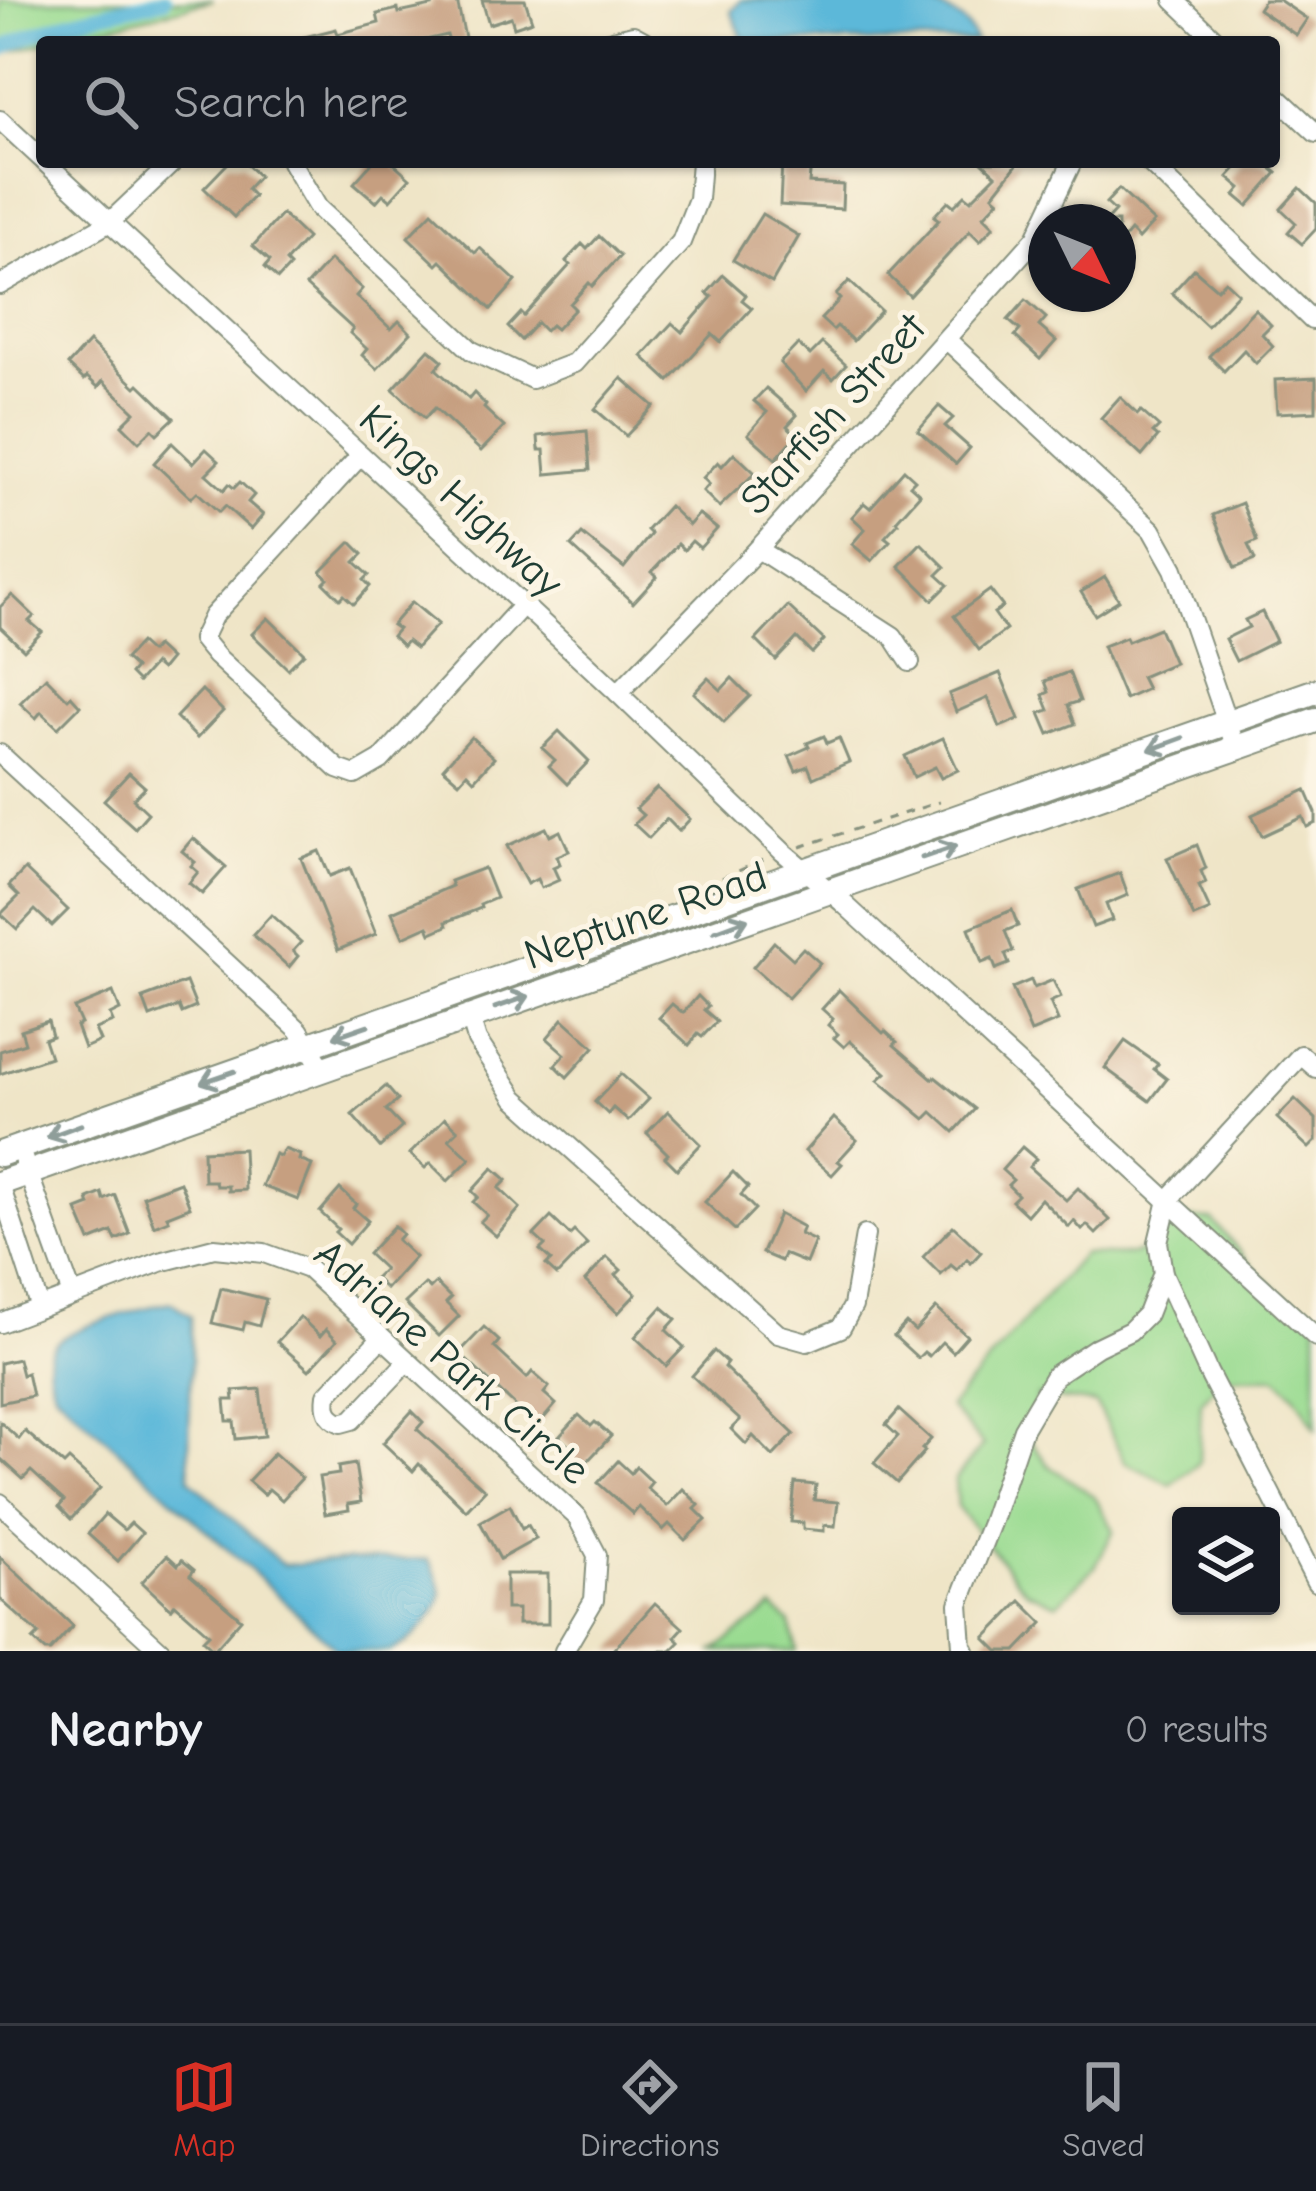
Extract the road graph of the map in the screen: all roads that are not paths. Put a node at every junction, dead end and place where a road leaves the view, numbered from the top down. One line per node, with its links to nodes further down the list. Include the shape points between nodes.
1 (1174, 0): 2 (street)
2 (1211, 36)
3 (1280, 100): 5 (street)
4 (0, 120): 6 (street, Kings Highway)
5 (1316, 134)
6 (36, 154)
7 (52, 168): 13 (street, Kings Highway)
8 (167, 168): 13 (street)
9 (295, 168): 10 (street, via 318,208 472,351 532,379 574,363 681,242)
10 (701, 168)
11 (1069, 168): 16 (street, Starfish Street, via 1036,238)
12 (1155, 168): 15 (street)
13 (110, 222): 14 (street); 17 (street, Kings Highway)
14 (0, 285)
15 (1312, 320)
16 (947, 340): 18 (street, Starfish Street); 24 (street, via 1153,530 1174,568)
17 (361, 455): 19 (street, Kings Highway); 19 (street, via 213,616 202,639 338,770 355,775 381,760)
18 (758, 549): 20 (street, via 893,636); 22 (street, Starfish Street)
19 (523, 605): 22 (street, Kings Highway)
20 (910, 662)
21 (1316, 691): 24 (main road, Neptune Road)
22 (618, 692): 27 (street, Kings Highway)
23 (1316, 720): 25 (main road, Neptune Road)
24 (1226, 722): 25 (street); 27 (main road, Neptune Road, one-way to 27)
25 (1236, 748): 28 (main road, Neptune Road, one-way to 25)
26 (0, 754): 30 (street)
27 (804, 870): 28 (street, Kings Highway); 30 (main road, Neptune Road, one-way to 30)
28 (829, 891): 29 (main road, Neptune Road, one-way to 28); 36 (street, Kings Highway)
29 (470, 1017): 32 (main road, Neptune Road); 37 (street, via 515,1098 778,1334 807,1342 841,1328)
30 (308, 1046): 32 (street); 33 (main road, Neptune Road, one-way to 33)
31 (1309, 1061): 36 (street)
32 (322, 1068): 34 (main road, Neptune Road)
33 (10, 1150): 34 (street)
34 (27, 1173): 35 (main road, Neptune Road); 39 (street)
35 (0, 1184): 40 (street)
36 (1168, 1200): 38 (street, via 1158,1242); 42 (street, Kings Highway)
37 (866, 1235)
38 (1163, 1273): 46 (street); 49 (street, via 1147,1314 1054,1376 1023,1429 959,1604)
39 (72, 1295): 40 (street, Adriane Park Circle); 43 (street, Adriane Park Circle, via 214,1248 264,1253 308,1269)
40 (40, 1308): 41 (street, Adriane Park Circle)
41 (0, 1323)
42 (1316, 1337)
43 (381, 1339): 44 (street, Adriane Park Circle); 44 (street, via 327,1395 333,1420 352,1420)
44 (406, 1362): 48 (street, Adriane Park Circle, via 577,1516 597,1555 594,1600)
45 (0, 1503): 47 (street)
46 (1316, 1582)
47 (161, 1651)
48 (564, 1651)
49 (965, 1651)

